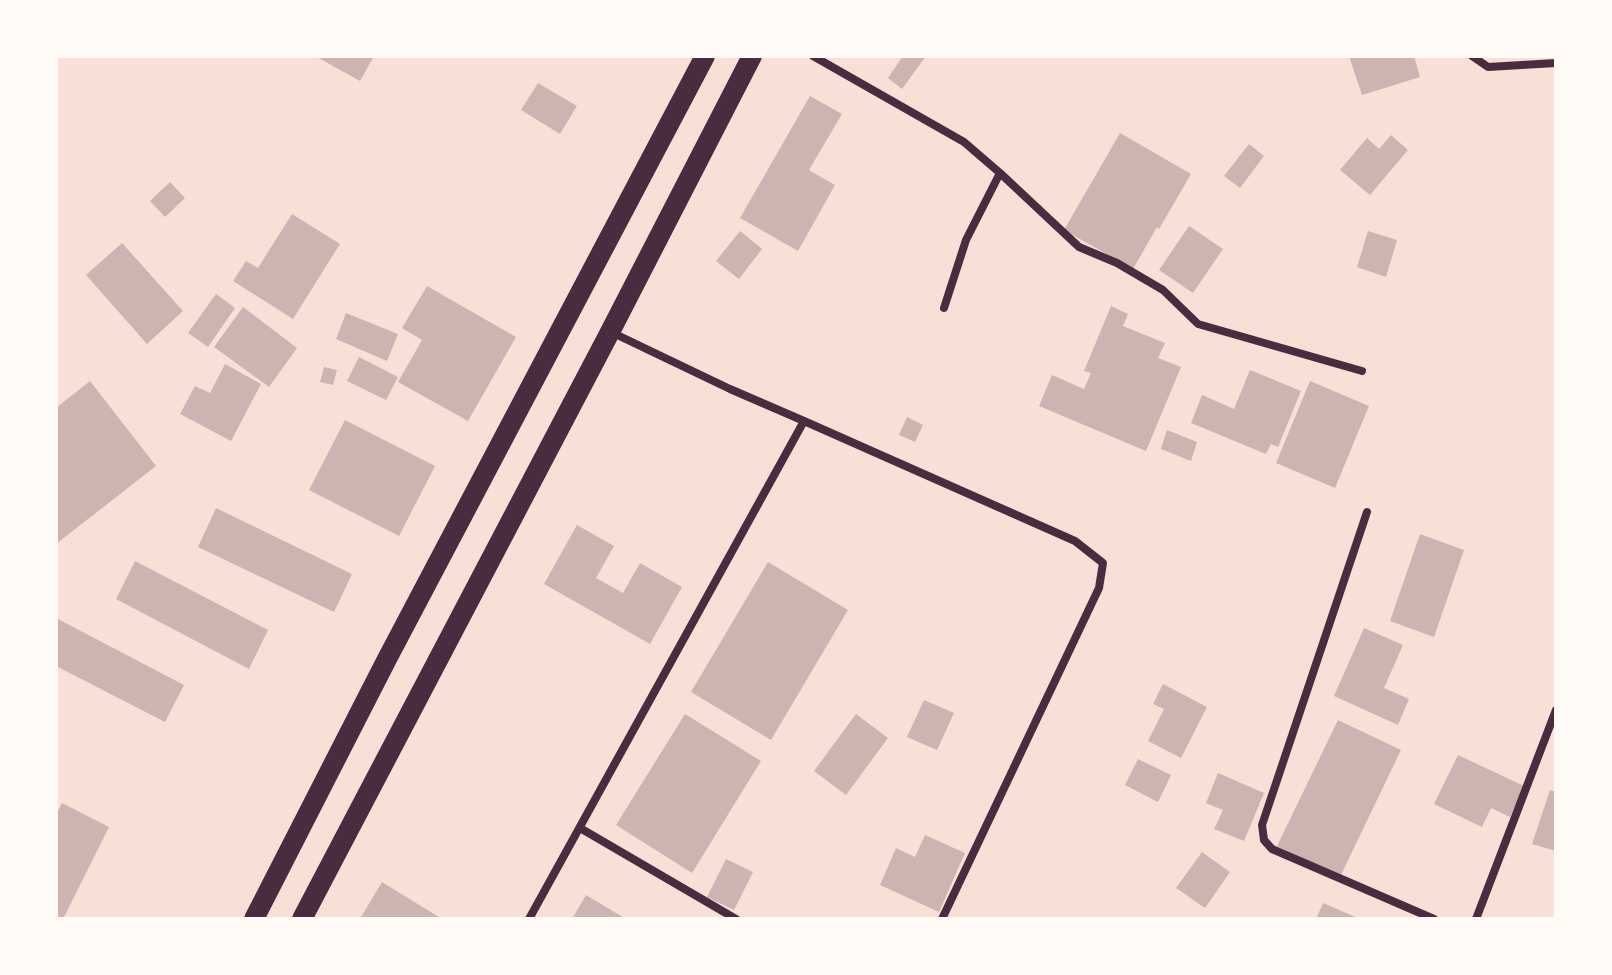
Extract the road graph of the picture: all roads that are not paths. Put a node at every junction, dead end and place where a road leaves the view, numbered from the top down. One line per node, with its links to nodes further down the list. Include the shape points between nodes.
1 (705, 56): 14 (main road)
2 (752, 56): 8 (main road)
3 (813, 56): 6 (street, via 964,142)
4 (1472, 56): 5 (street, via 1488,67)
5 (1556, 63)
6 (1000, 173): 7 (street, via 966,240); 9 (street, via 1079,247 1163,290 1198,324)
7 (944, 308)
8 (610, 332): 10 (street); 15 (main road)
9 (1362, 371)
10 (804, 421): 13 (street); 18 (street, via 1075,541 1103,563 1099,588)
11 (1367, 512): 19 (street, via 1262,825 1264,840 1272,849)
12 (1556, 710): 20 (street)
13 (580, 828): 16 (street); 17 (street)
14 (254, 919)
15 (302, 919)
16 (529, 919)
17 (736, 919)
18 (942, 919)
19 (1434, 919)
20 (1476, 919)

